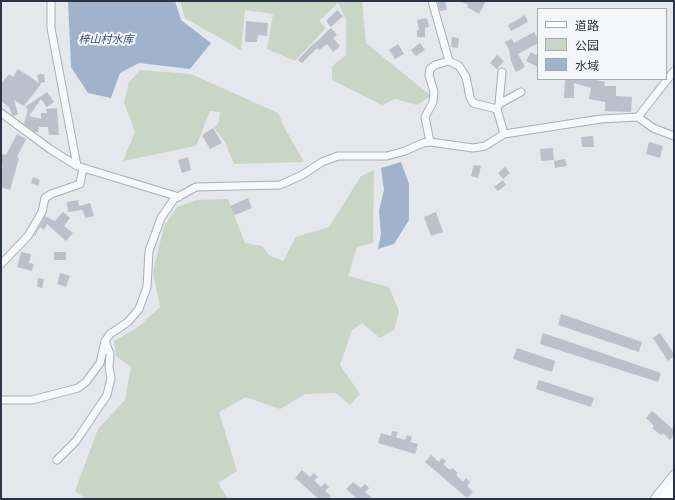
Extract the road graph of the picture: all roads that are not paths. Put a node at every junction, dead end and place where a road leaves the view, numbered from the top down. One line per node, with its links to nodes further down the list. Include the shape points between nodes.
1 (51, 1): 15 (street, via 51,28)
2 (432, 1): 3 (street)
3 (450, 61): 9 (street, via 459,66 466,77 473,103); 14 (street, via 430,69 433,102 425,117)
4 (674, 71): 7 (street)
5 (502, 72): 9 (street)
6 (667, 80): 11 (street)
7 (667, 80)
8 (521, 92): 9 (street)
9 (498, 106): 12 (street)
10 (1, 113): 15 (street, via 50,149)
11 (638, 117): 12 (street, via 601,119); 13 (street, via 654,128)
12 (504, 134): 14 (street, via 484,146 473,148)
13 (674, 136)
14 (430, 142): 16 (street, via 387,156 338,156 280,185 196,187)
15 (80, 167): 16 (street); 17 (street, via 80,184 45,198 42,212 28,236)
16 (179, 197): 18 (street, via 174,199 161,218 149,251 147,287 139,309)
17 (1, 264)
18 (105, 341): 19 (street, via 100,363 86,382 78,388 32,400); 20 (street, via 110,354 111,378 107,395 76,440)
19 (1, 400)
20 (57, 460)
21 (674, 474): 23 (street)
22 (674, 485): 24 (main road)
23 (654, 499)
24 (663, 499)

